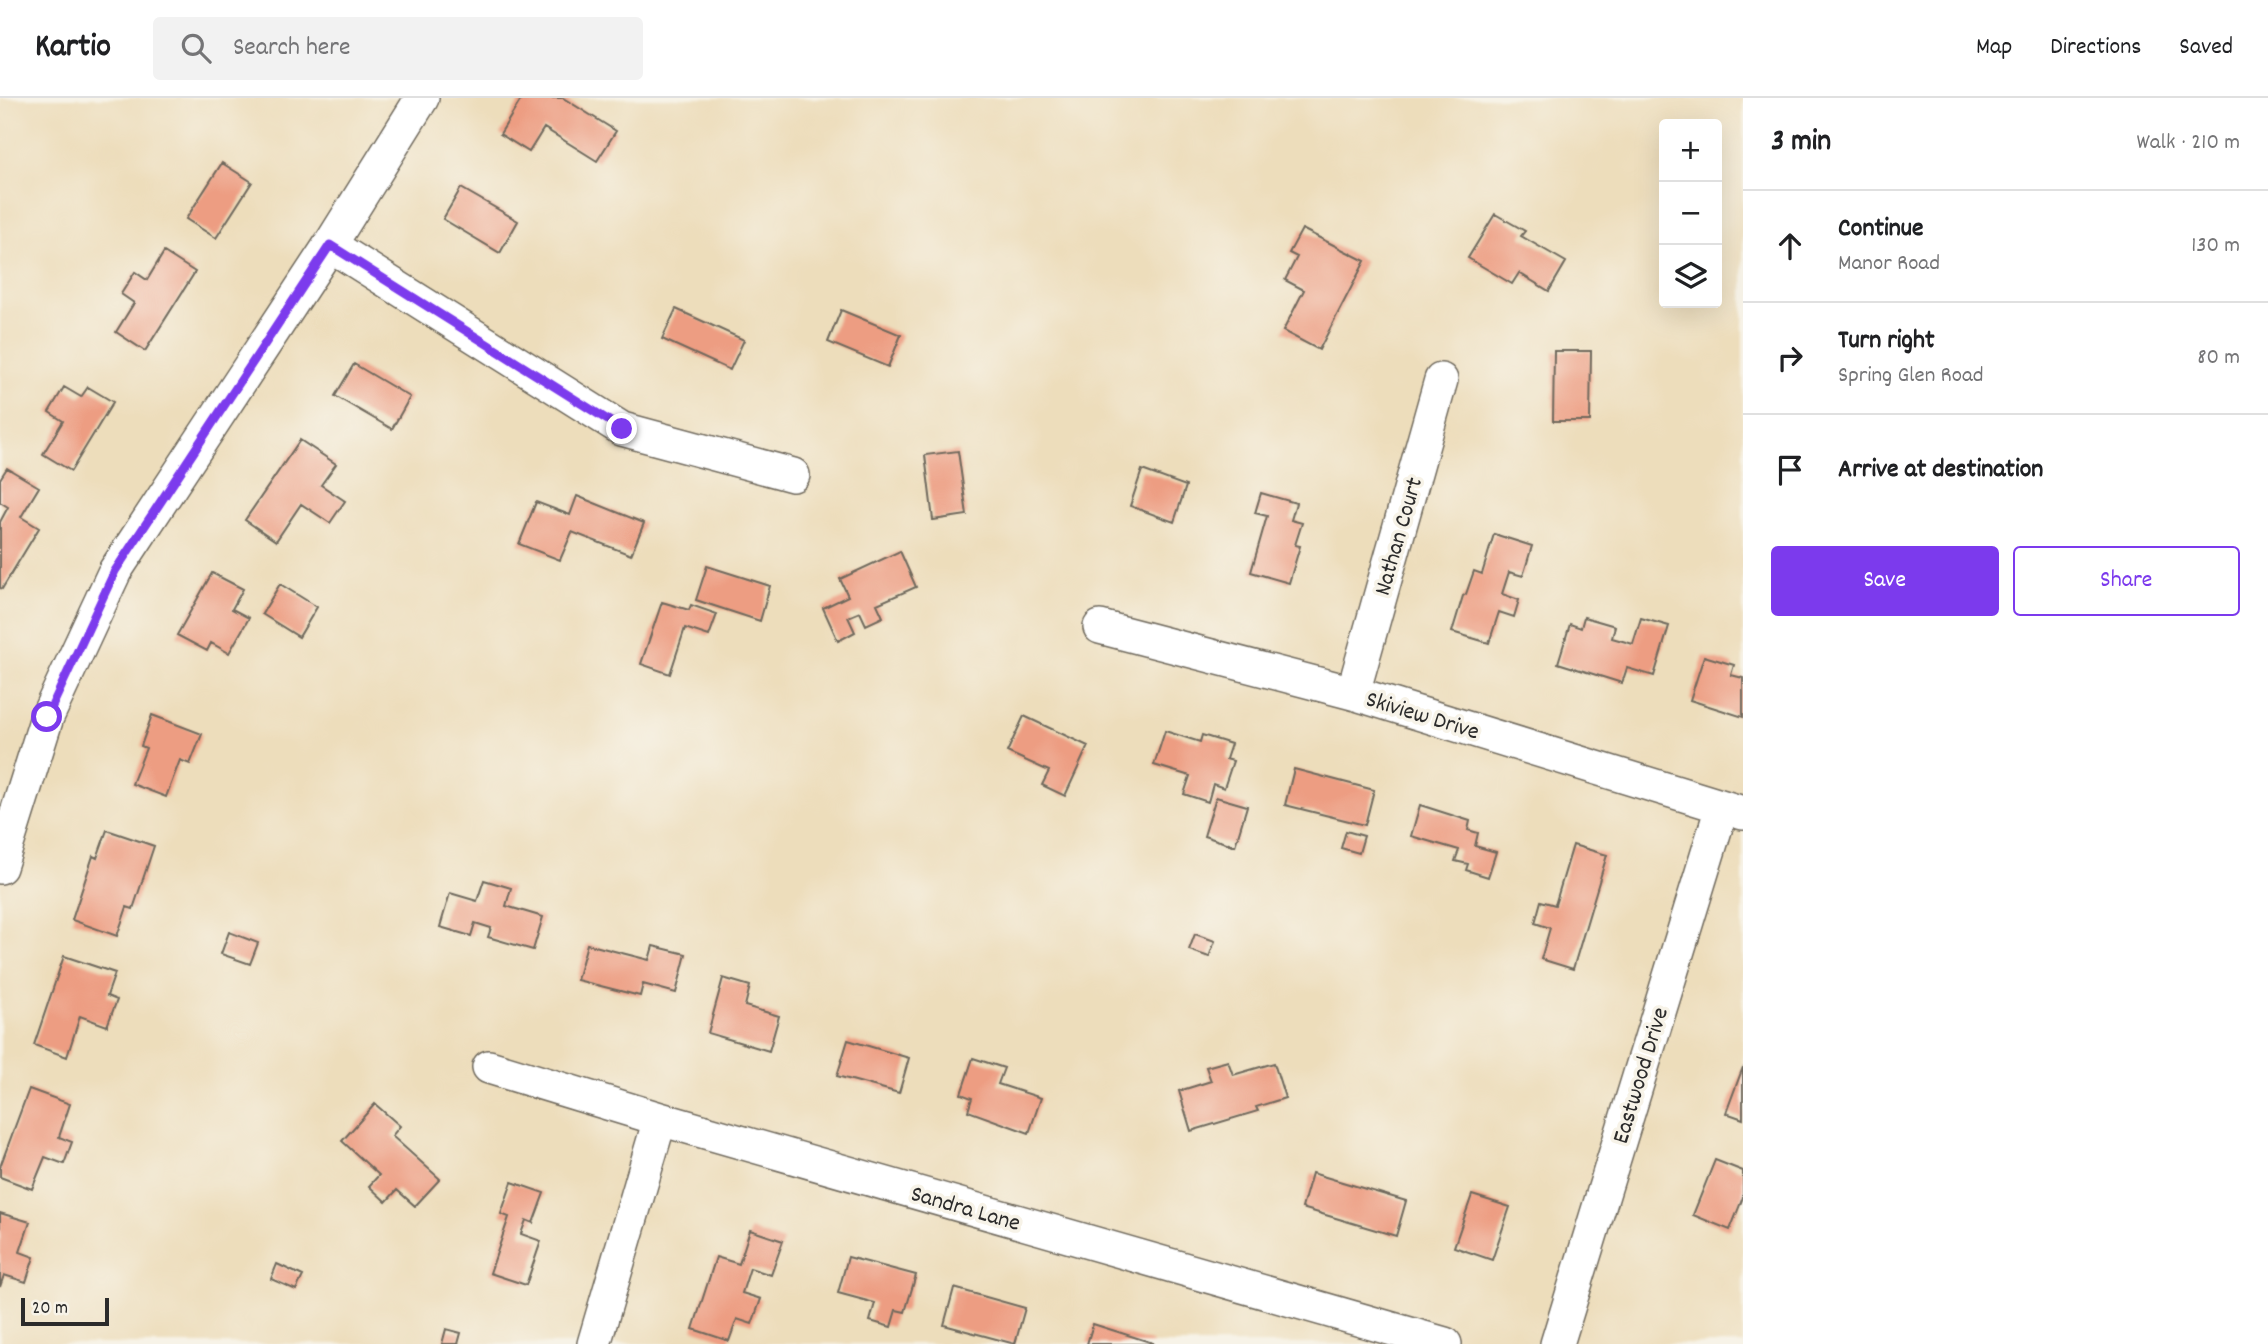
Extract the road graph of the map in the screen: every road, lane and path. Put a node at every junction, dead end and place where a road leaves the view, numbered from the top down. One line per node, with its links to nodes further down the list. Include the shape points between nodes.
1 (422, 98): 2 (street)
2 (330, 245): 4 (street, via 622,429); 8 (street, via 115,571 47,717)
3 (1441, 380): 6 (street, Nathan Court)
4 (793, 475)
5 (1100, 627): 6 (street, Skiview Drive)
6 (1353, 692): 7 (street, Skiview Drive)
7 (1732, 810): 13 (street, Eastwood Drive)
8 (0, 867)
9 (489, 1067): 10 (street, Sandra Lane)
10 (660, 1119): 11 (street); 12 (street, Sandra Lane)
11 (594, 1344)
12 (1445, 1344)
13 (1557, 1344)

